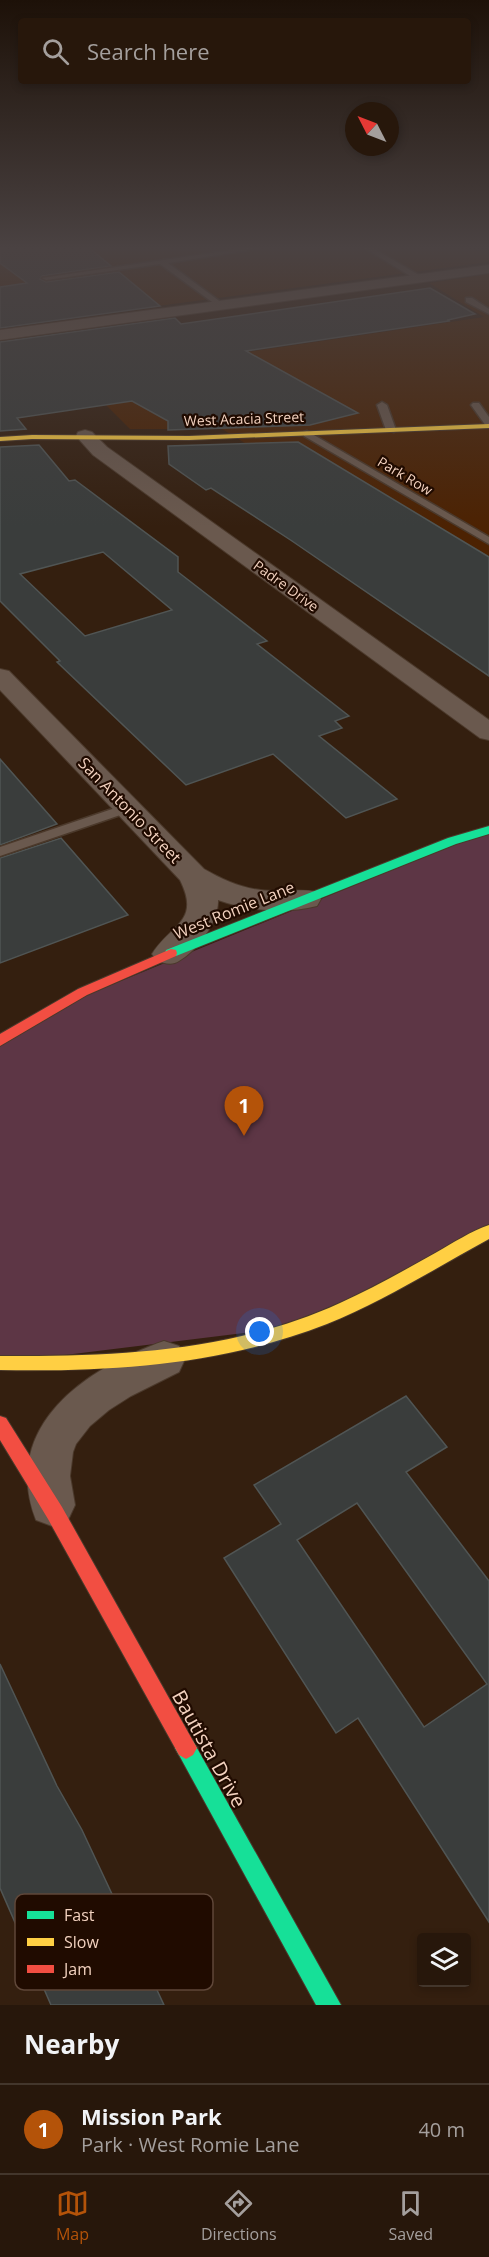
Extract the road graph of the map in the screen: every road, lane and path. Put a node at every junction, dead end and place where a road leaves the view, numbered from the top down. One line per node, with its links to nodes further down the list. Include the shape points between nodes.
1 (382, 405): 4 (lane)
2 (476, 405): 3 (lane)
3 (489, 425): 4 (street, West Acacia Street)
4 (391, 430): 5 (street, West Acacia Street)
5 (307, 434): 6 (street, West Acacia Street); 8 (lane, Park Row)
6 (86, 436): 7 (street, West Acacia Street); 10 (street, Padre Drive, via 100,451)
7 (0, 439)
8 (489, 542)
9 (0, 676): 11 (street, San Antonio Street)
10 (489, 732)
11 (127, 808): 13 (lane); 14 (street, San Antonio Street)
12 (489, 830): 15 (street, West Romie Lane)
13 (0, 852)
14 (193, 876): 15 (street, via 223,892 258,901); 16 (street, San Antonio Street, via 205,903 202,914)
15 (306, 899): 16 (street, West Romie Lane)
16 (168, 954): 17 (street, West Romie Lane, via 75,994)
17 (0, 1041)
18 (489, 1231): 19 (street, via 363,1300 300,1326 241,1345)
19 (166, 1358): 20 (street, via 66,1365); 22 (street, via 90,1399 60,1430 46,1468)
20 (0, 1363)
21 (0, 1424): 22 (street, Bautista Drive)
22 (55, 1513): 23 (street, Bautista Drive)
23 (329, 2005)

